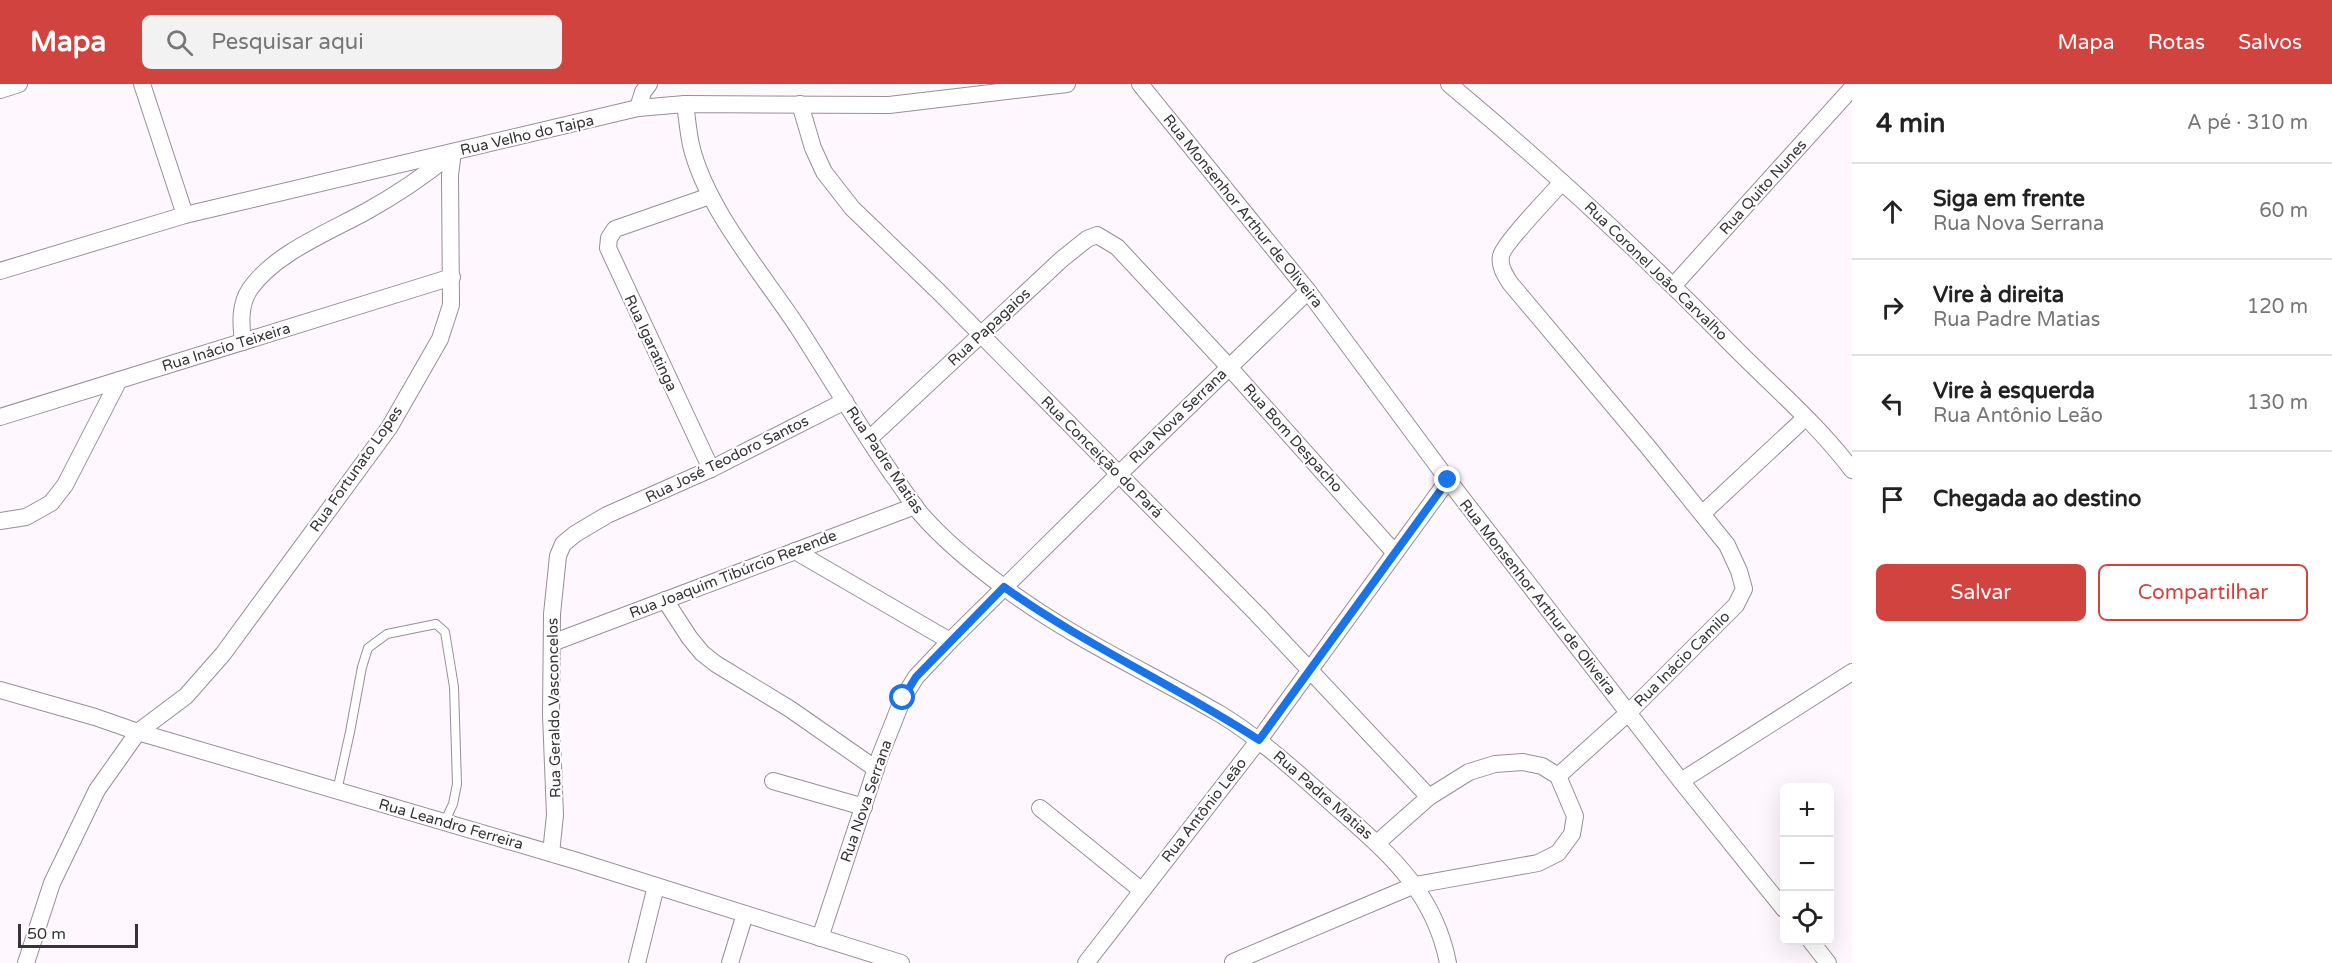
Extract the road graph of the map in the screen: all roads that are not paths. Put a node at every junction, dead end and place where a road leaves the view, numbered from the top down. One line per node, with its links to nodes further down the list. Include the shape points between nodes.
1 (19, 84): 7 (street)
2 (142, 84): 14 (street)
3 (1067, 84): 10 (street, Rua Velho do Taipa, via 889,105)
4 (1140, 84): 19 (street, Rua Monsenhor Arthur de Oliveira)
5 (1449, 84): 12 (street, Rua Coronel João Carvalho)
6 (1852, 88): 18 (street, Rua Quito Nunes)
7 (0, 90)
8 (642, 92): 9 (street, Rua Velho do Taipa); 11 (street, Rua Velho do Taipa)
9 (685, 104): 10 (street, Rua Velho do Taipa); 13 (street, Rua Padre Matias, via 691,147)
10 (800, 104): 20 (street, Rua Conceição do Pará, via 824,172 852,208)
11 (453, 153): 14 (street, Rua Velho do Taipa); 17 (street, Rua Fortunato Lopes); 21 (street, via 426,175 268,270 249,291 240,319)
12 (1562, 182): 18 (street, Rua Coronel João Carvalho); 33 (street, via 1501,255 1502,269)
13 (710, 196): 24 (street, Rua Padre Matias); 29 (street, Rua Igaratinga, via 615,229 608,249)
14 (185, 215): 16 (street, Rua Velho do Taipa)
15 (1117, 246): 20 (street, Rua Papagaios, via 1097,235 1087,239); 22 (street, Rua Bom Despacho)
16 (0, 271)
17 (452, 277): 21 (street, Rua Inácio Teixeira); 46 (street, Rua Fortunato Lopes, via 451,305 440,339 389,428 223,654 186,696)
18 (1674, 285): 26 (street, Rua Coronel João Carvalho)
19 (1308, 291): 22 (street, Rua Nova Serrana); 31 (street, Rua Monsenhor Arthur de Oliveira)
20 (981, 334): 27 (street, Rua Papagaios); 30 (street, Rua Conceição do Pará)
21 (243, 342): 23 (street, Rua Inácio Teixeira)
22 (1229, 368): 30 (street, Rua Nova Serrana); 37 (street, Rua Bom Despacho)
23 (119, 380): 25 (street, Rua Inácio Teixeira); 35 (street, via 65,485 51,503 26,517)
24 (845, 401): 27 (street, Rua Padre Matias); 29 (street, Rua José Teodoro Santos)
25 (0, 417)
26 (1805, 418): 28 (street, Rua Coronel João Carvalho); 33 (street)
27 (869, 440): 32 (street, Rua Padre Matias)
28 (1849, 460)
29 (711, 469): 34 (street, Rua José Teodoro Santos)
30 (1119, 474): 38 (street, Rua Nova Serrana); 42 (street, Rua Conceição do Pará)
31 (1448, 480): 37 (street, Rua Antônio Leão); 45 (street, Rua Monsenhor Arthur de Oliveira)
32 (915, 506): 36 (street, Rua Joaquim Tibúrcio Rezende); 38 (street, Rua Padre Matias, via 955,548)
33 (1703, 513): 45 (street, Rua Inácio Camilo, via 1727,545 1744,589 1736,606)
34 (608, 515): 41 (street, Rua Geraldo Vasconcelos, via 563,544 555,579)
35 (0, 521)
36 (795, 551): 39 (street, Rua Joaquim Tibúrcio Rezende); 40 (street)
37 (1394, 552): 42 (street, Rua Antônio Leão)
38 (1004, 587): 40 (street, Rua Nova Serrana); 47 (street, Rua Padre Matias, via 1039,612)
39 (665, 600): 41 (street, Rua Joaquim Tibúrcio Rezende); 48 (street, via 702,653)
40 (950, 641): 48 (street, Rua Nova Serrana, via 916,677 903,698)
41 (552, 643): 58 (street, Rua Geraldo Vasconcelos, via 550,715 555,815)
42 (1309, 670): 47 (street, Rua Antônio Leão); 53 (street, Rua Conceição do Pará)
43 (1852, 672): 51 (street)
44 (0, 690): 46 (street, Rua Leandro Ferreira)
45 (1628, 713): 49 (street, Rua Inácio Camilo); 51 (street, Rua Monsenhor Arthur de Oliveira)
46 (138, 732): 52 (street, Rua Leandro Ferreira); 67 (street, Rua Fortunato Lopes, via 97,790 52,883)
47 (1259, 740): 57 (street, Rua Padre Matias); 61 (street, Rua Antônio Leão)
48 (876, 769): 54 (street, Rua Nova Serrana)
49 (1558, 776): 53 (street, via 1542,766 1523,762 1495,764 1469,772); 59 (street, via 1575,816 1572,834 1558,853 1538,863)
50 (773, 781): 54 (street)
51 (1681, 781): 62 (street, Rua Monsenhor Arthur de Oliveira)
52 (337, 791): 56 (street, Rua Leandro Ferreira); 56 (lane, via 368,648 387,633 436,624 445,632 454,687 457,784)
53 (1429, 797): 57 (street)
54 (864, 807): 64 (street, Rua Nova Serrana)
55 (1040, 808): 61 (street)
56 (444, 823): 58 (street, Rua Leandro Ferreira)
57 (1377, 843): 59 (street, Rua Padre Matias)
58 (551, 853): 60 (street, Rua Leandro Ferreira)
59 (1415, 885): 66 (street); 72 (street, Rua Padre Matias, via 1430,908)
60 (656, 886): 63 (street, Rua Leandro Ferreira); 68 (street)
61 (1142, 890): 71 (street, Rua Antônio Leão)
62 (1780, 903)
63 (745, 914): 64 (street, Rua Leandro Ferreira); 69 (street)
64 (820, 938): 70 (street, Rua Leandro Ferreira)
65 (1814, 945): 73 (street)
66 (1233, 962)
67 (26, 963)
68 (637, 963)
69 (730, 963)
70 (901, 963)
71 (1086, 963)
72 (1448, 963)
73 (1828, 963)

